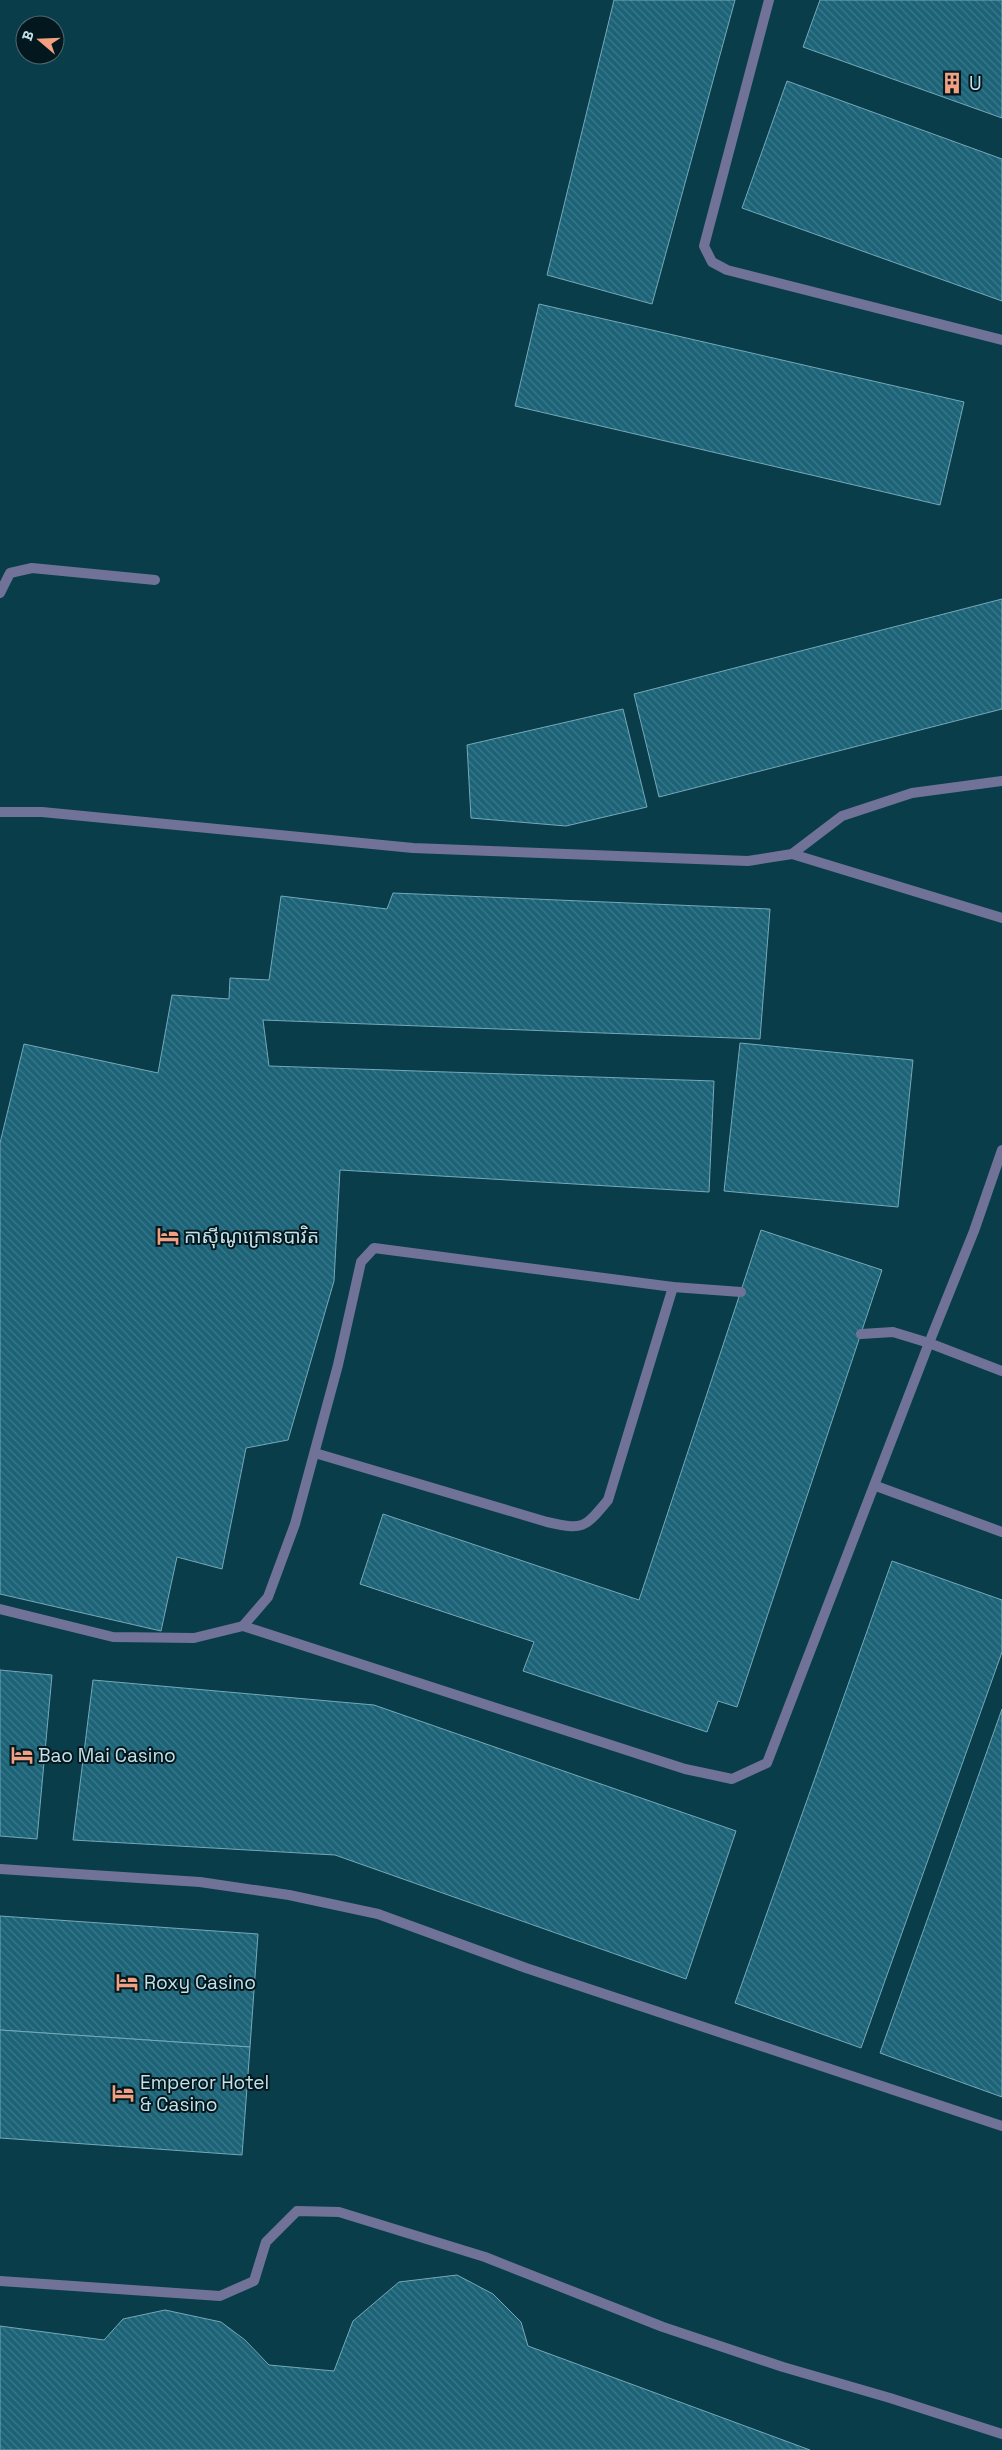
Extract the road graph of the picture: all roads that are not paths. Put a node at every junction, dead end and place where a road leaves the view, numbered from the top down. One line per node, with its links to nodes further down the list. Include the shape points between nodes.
1 (769, 0): 2 (street, via 704,246 712,262 727,270)
2 (1002, 340)
3 (155, 580): 4 (street, via 32,568 10,573)
4 (0, 593)
5 (1002, 782): 7 (street, via 912,793 842,816)
6 (0, 812): 7 (street, via 42,812 413,848 748,861)
7 (792, 854): 8 (street)
8 (1002, 918)
9 (1002, 1150): 13 (street)
10 (673, 1287): 11 (street); 15 (street, via 374,1248 361,1262 338,1366); 15 (street, via 608,1500 590,1522 572,1527 547,1522)
11 (741, 1292)
12 (861, 1334): 13 (street, via 893,1332)
13 (929, 1343): 14 (street); 16 (street)
14 (1002, 1371)
15 (314, 1453): 19 (street, via 295,1524 268,1597)
16 (876, 1486): 17 (street); 19 (street, via 767,1764 732,1779 685,1769)
17 (1002, 1532)
18 (0, 1609): 19 (street, via 112,1636 194,1638)
19 (243, 1626)
20 (0, 1869): 21 (street, via 200,1882 289,1895 378,1914 526,1968)
21 (1002, 2126)
22 (0, 2280): 23 (street, via 220,2296 254,2281 266,2242 297,2211 339,2212 485,2257 663,2328)
23 (1002, 2434)

